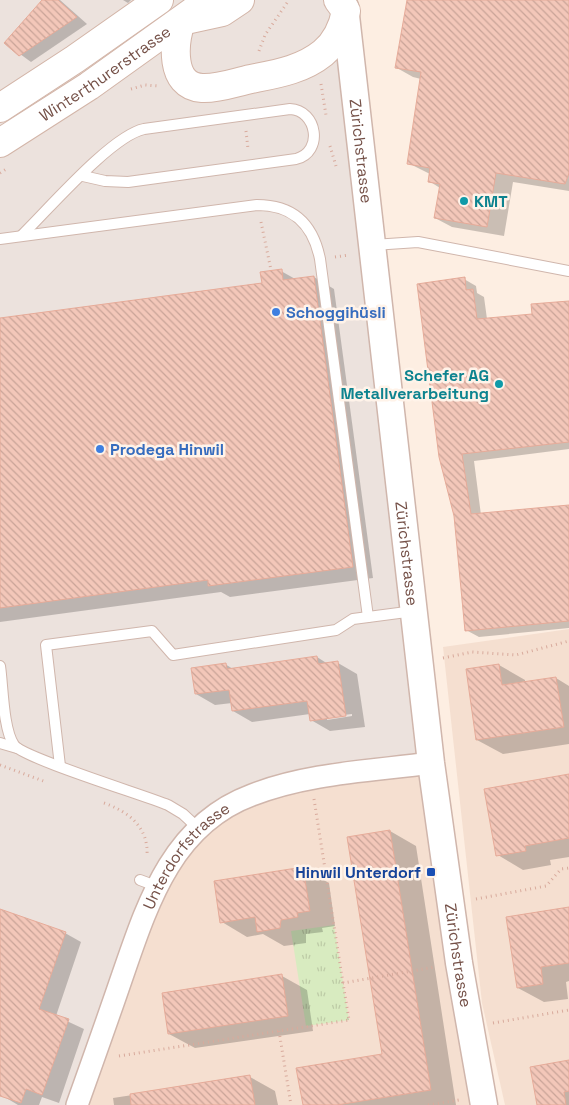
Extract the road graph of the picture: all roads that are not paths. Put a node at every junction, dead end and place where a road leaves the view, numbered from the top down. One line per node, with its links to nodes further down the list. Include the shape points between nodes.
1 (159, 0): 6 (main road, Winterthurerstrasse)
2 (209, 0): 5 (main road, Winterthurerstrasse)
3 (240, 0): 5 (main road, via 222,12)
4 (343, 4): 5 (main road, via 339,33 323,53 300,67 212,87 200,88 190,84 181,74 175,58); 11 (street, Zürichstrasse)
5 (181, 22): 7 (main road, Winterthurerstrasse, via 57,107)
6 (0, 108)
7 (8, 153)
8 (83, 176): 8 (lane, via 117,142 137,130 295,110 306,116 314,130 313,148 303,156 128,182); 9 (lane)
9 (21, 236): 10 (lane); 14 (lane, via 257,205 277,206 295,215 310,232 318,250)
10 (0, 239)
11 (373, 245): 12 (lane, via 418,242); 13 (street, Zürichstrasse)
12 (569, 271)
13 (414, 611): 14 (lane); 18 (street, Zürichstrasse)
14 (368, 617): 19 (lane, via 353,619 336,630 173,654 152,631 46,645)
15 (0, 666): 17 (lane, via 8,730)
16 (0, 742): 17 (lane)
17 (17, 748): 19 (lane)
18 (431, 763): 20 (street, Unterdorfstrasse, via 278,786 224,808); 21 (street, Zürichstrasse, via 459,963)
19 (60, 766): 20 (lane, via 168,805)
20 (198, 828): 22 (street, Unterdorfstrasse, via 148,883)
21 (483, 1101)
22 (77, 1105)

